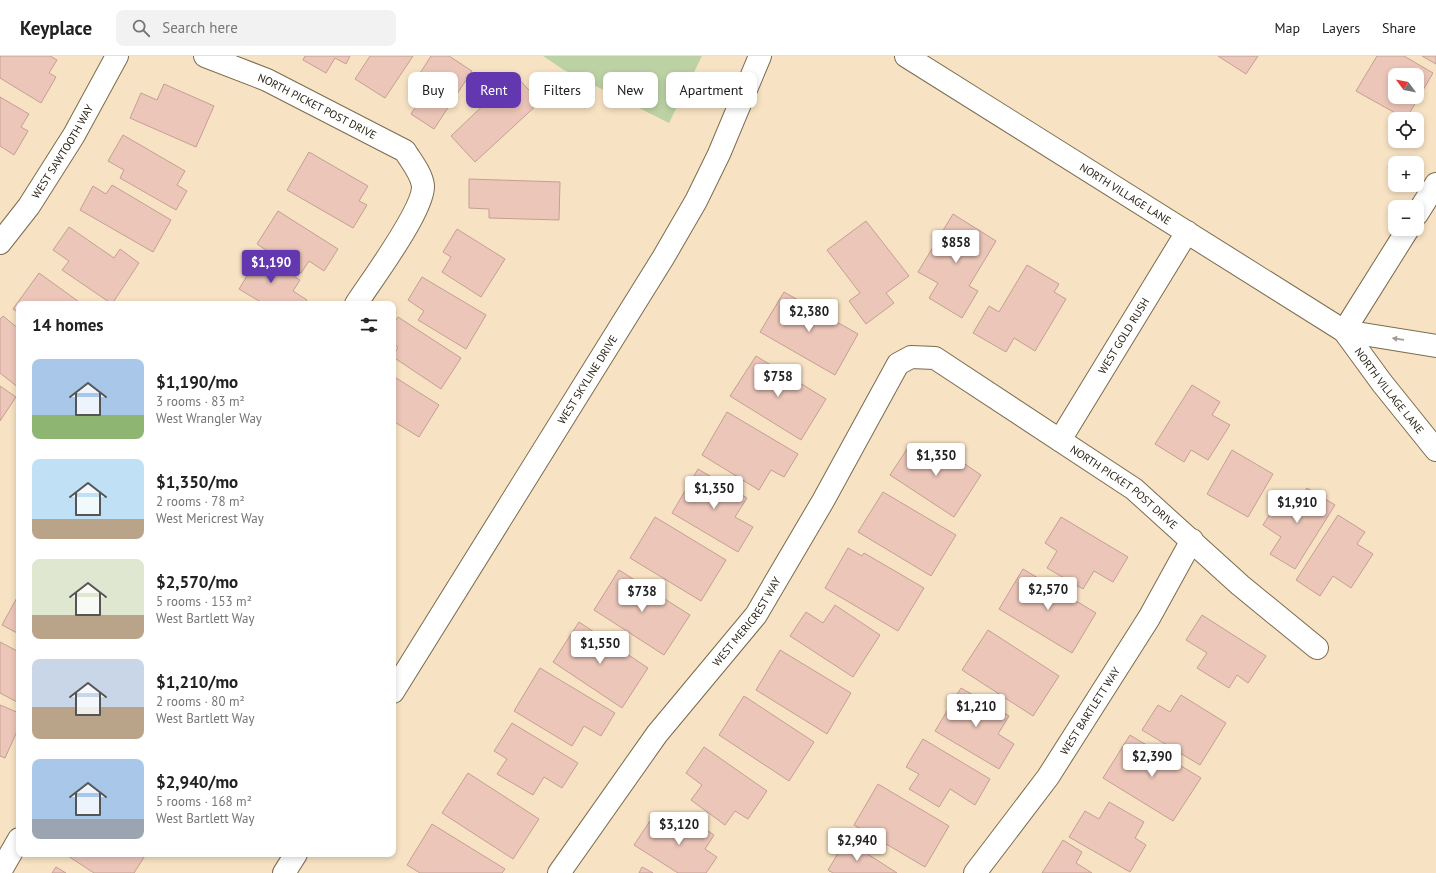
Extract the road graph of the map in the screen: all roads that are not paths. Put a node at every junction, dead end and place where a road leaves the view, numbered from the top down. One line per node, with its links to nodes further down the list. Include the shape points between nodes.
1 (118, 56): 9 (street, WEST SAWTOOTH WAY, via 74,135 29,206)
2 (204, 56): 10 (street, NORTH PICKET POST DRIVE, via 267,80 405,151 418,172 423,187 413,217)
3 (760, 56): 18 (street, WEST SKYLINE DRIVE, via 719,154 696,201)
4 (906, 56): 7 (street, NORTH VILLAGE LANE)
5 (1436, 184): 6 (street)
6 (1424, 203)
7 (1187, 232): 11 (street, NORTH VILLAGE LANE); 14 (street, WEST GOLD RUSH)
8 (1404, 236): 11 (street)
9 (0, 243)
10 (358, 301)
11 (1344, 331): 12 (street, NORTH VILLAGE LANE, one-way to 11); 15 (street, NORTH VILLAGE LANE)
12 (1436, 346)
13 (911, 357): 14 (street, NORTH PICKET POST DRIVE, via 935,358); 23 (street, WEST MERICREST WAY, via 898,364 823,501 756,615 657,734)
14 (1060, 440): 16 (street, NORTH PICKET POST DRIVE, via 1134,489)
15 (1436, 450)
16 (1192, 540): 17 (street, NORTH PICKET POST DRIVE, via 1240,585); 24 (street, WEST BARTLETT WAY, via 1149,618 1048,777)
17 (1317, 648)
18 (396, 687)
19 (16, 844): 21 (street)
20 (294, 857): 22 (street)
21 (0, 872)
22 (284, 873)
23 (559, 873)
24 (975, 873)

